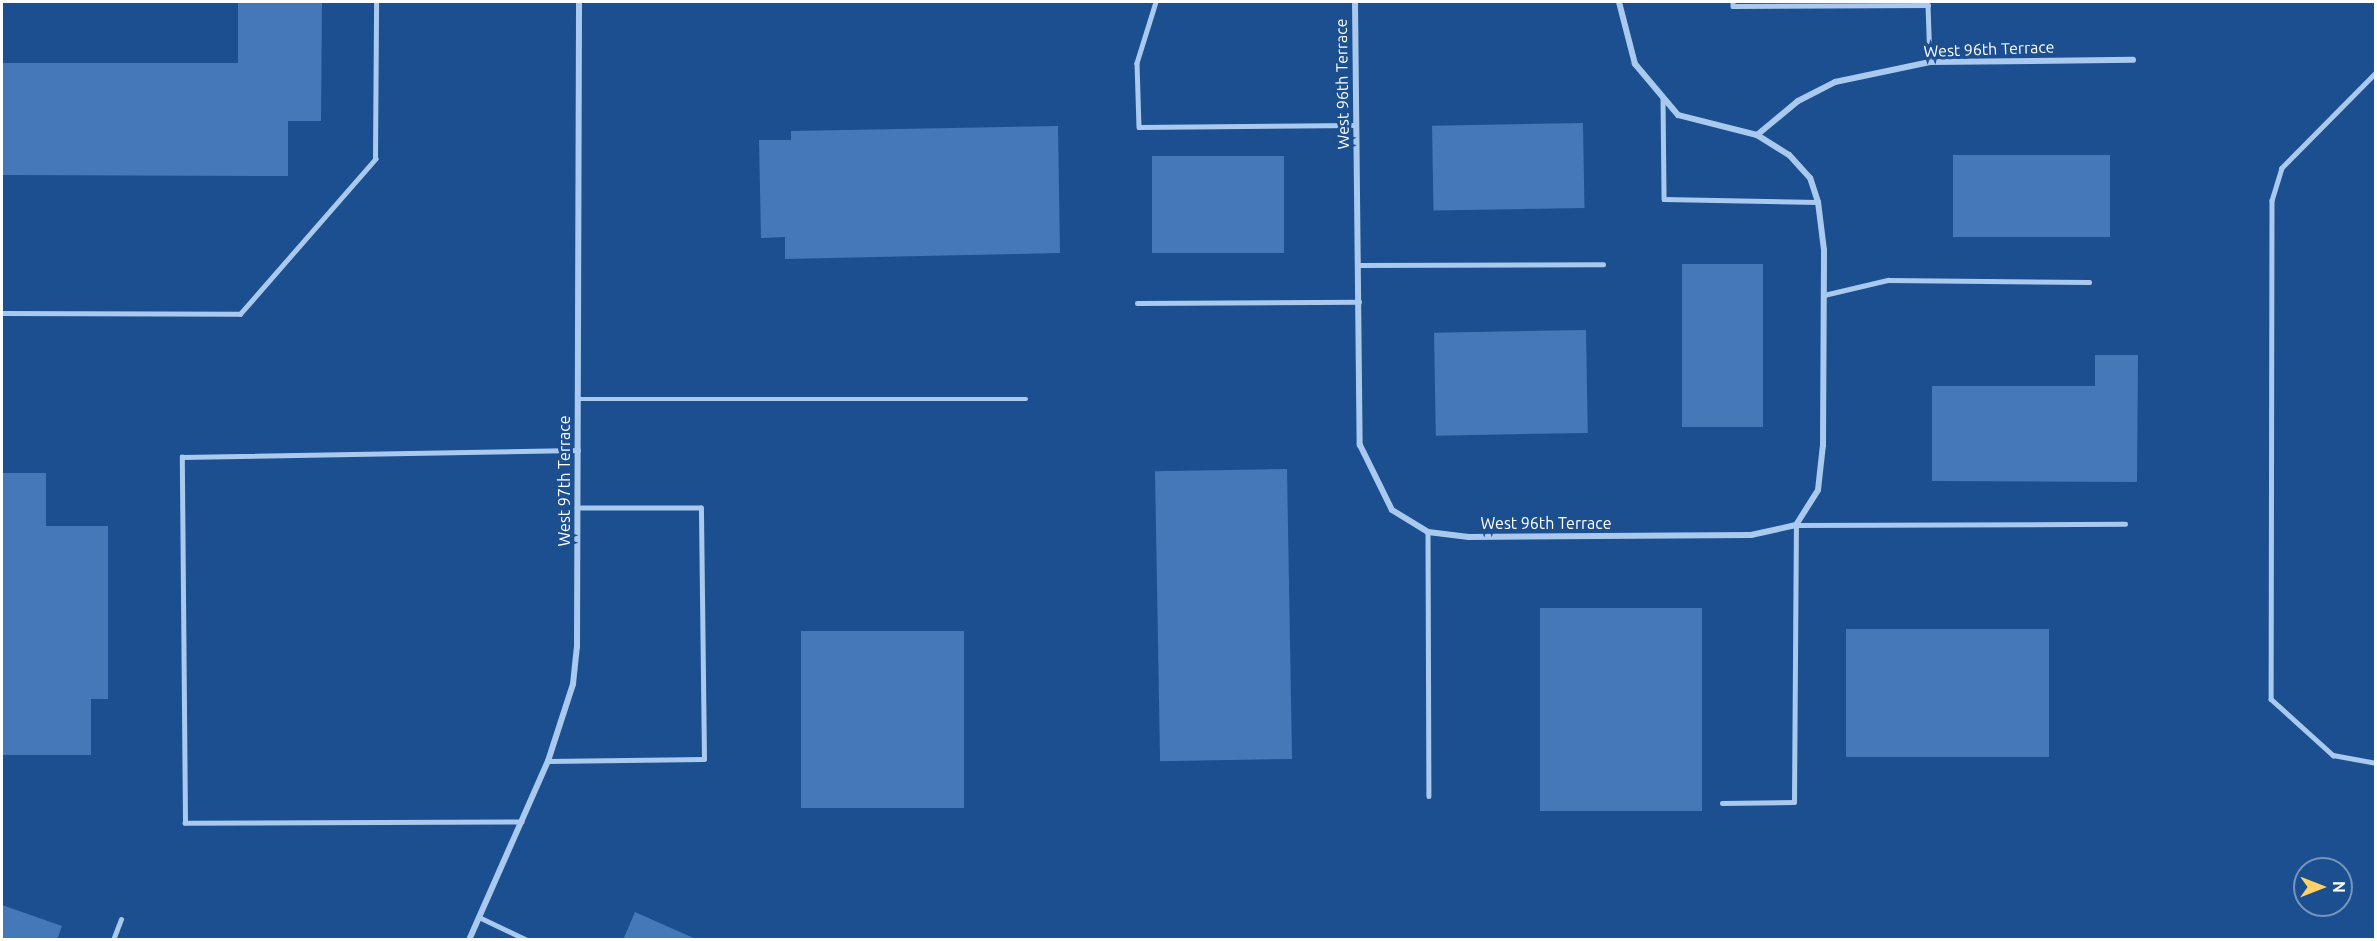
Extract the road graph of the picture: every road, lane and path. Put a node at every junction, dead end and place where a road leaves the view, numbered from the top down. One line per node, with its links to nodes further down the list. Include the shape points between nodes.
1 (376, 2): 20 (lane, via 375,159 240,314)
2 (579, 2): 21 (street, West 97th Terrace)
3 (1156, 2): 11 (lane, via 1137,63 1138,127)
4 (1354, 2): 11 (street, West 96th Terrace)
5 (1619, 2): 10 (street, via 1635,64)
6 (1733, 2): 8 (lane, via 1733,6 1928,5)
7 (2133, 60): 8 (street, West 96th Terrace)
8 (1930, 62): 12 (street, West 96th Terrace, via 1835,82 1798,101)
9 (2376, 73): 29 (lane, via 2282,168 2272,200 2271,604 2271,699 2333,755)
10 (1663, 97): 12 (street, via 1678,115); 13 (lane, via 1664,199)
11 (1356, 125): 15 (street, West 96th Terrace)
12 (1756, 135): 13 (street, via 1789,155 1803,170)
13 (1818, 202): 17 (street)
14 (1603, 264): 15 (lane)
15 (1358, 265): 18 (street, West 96th Terrace)
16 (2089, 282): 17 (lane, via 1888,280)
17 (1824, 295): 26 (street, via 1818,490)
18 (1359, 302): 19 (lane); 27 (street, West 96th Terrace, via 1360,445 1392,510)
19 (1137, 303)
20 (2, 313)
21 (578, 399): 22 (lane); 23 (street, West 97th Terrace)
22 (1026, 399)
23 (578, 450): 24 (street, West 97th Terrace); 32 (lane, via 182,458 185,823)
24 (577, 508): 28 (street, West 97th Terrace, via 577,647 573,684); 28 (lane, via 701,508 704,759)
25 (2125, 524): 26 (lane)
26 (1796, 525): 27 (street, West 96th Terrace, via 1751,535 1469,537); 31 (lane, via 1794,802)
27 (1428, 532): 30 (lane)
28 (548, 761): 32 (street, West 97th Terrace)
29 (2376, 763)
30 (1429, 796)
31 (1722, 803)
32 (522, 822): 33 (street, West 97th Terrace)
33 (479, 917): 36 (street, West 97th Terrace); 37 (lane)
34 (121, 919): 35 (lane)
35 (113, 939)
36 (469, 939)
37 (527, 939)

